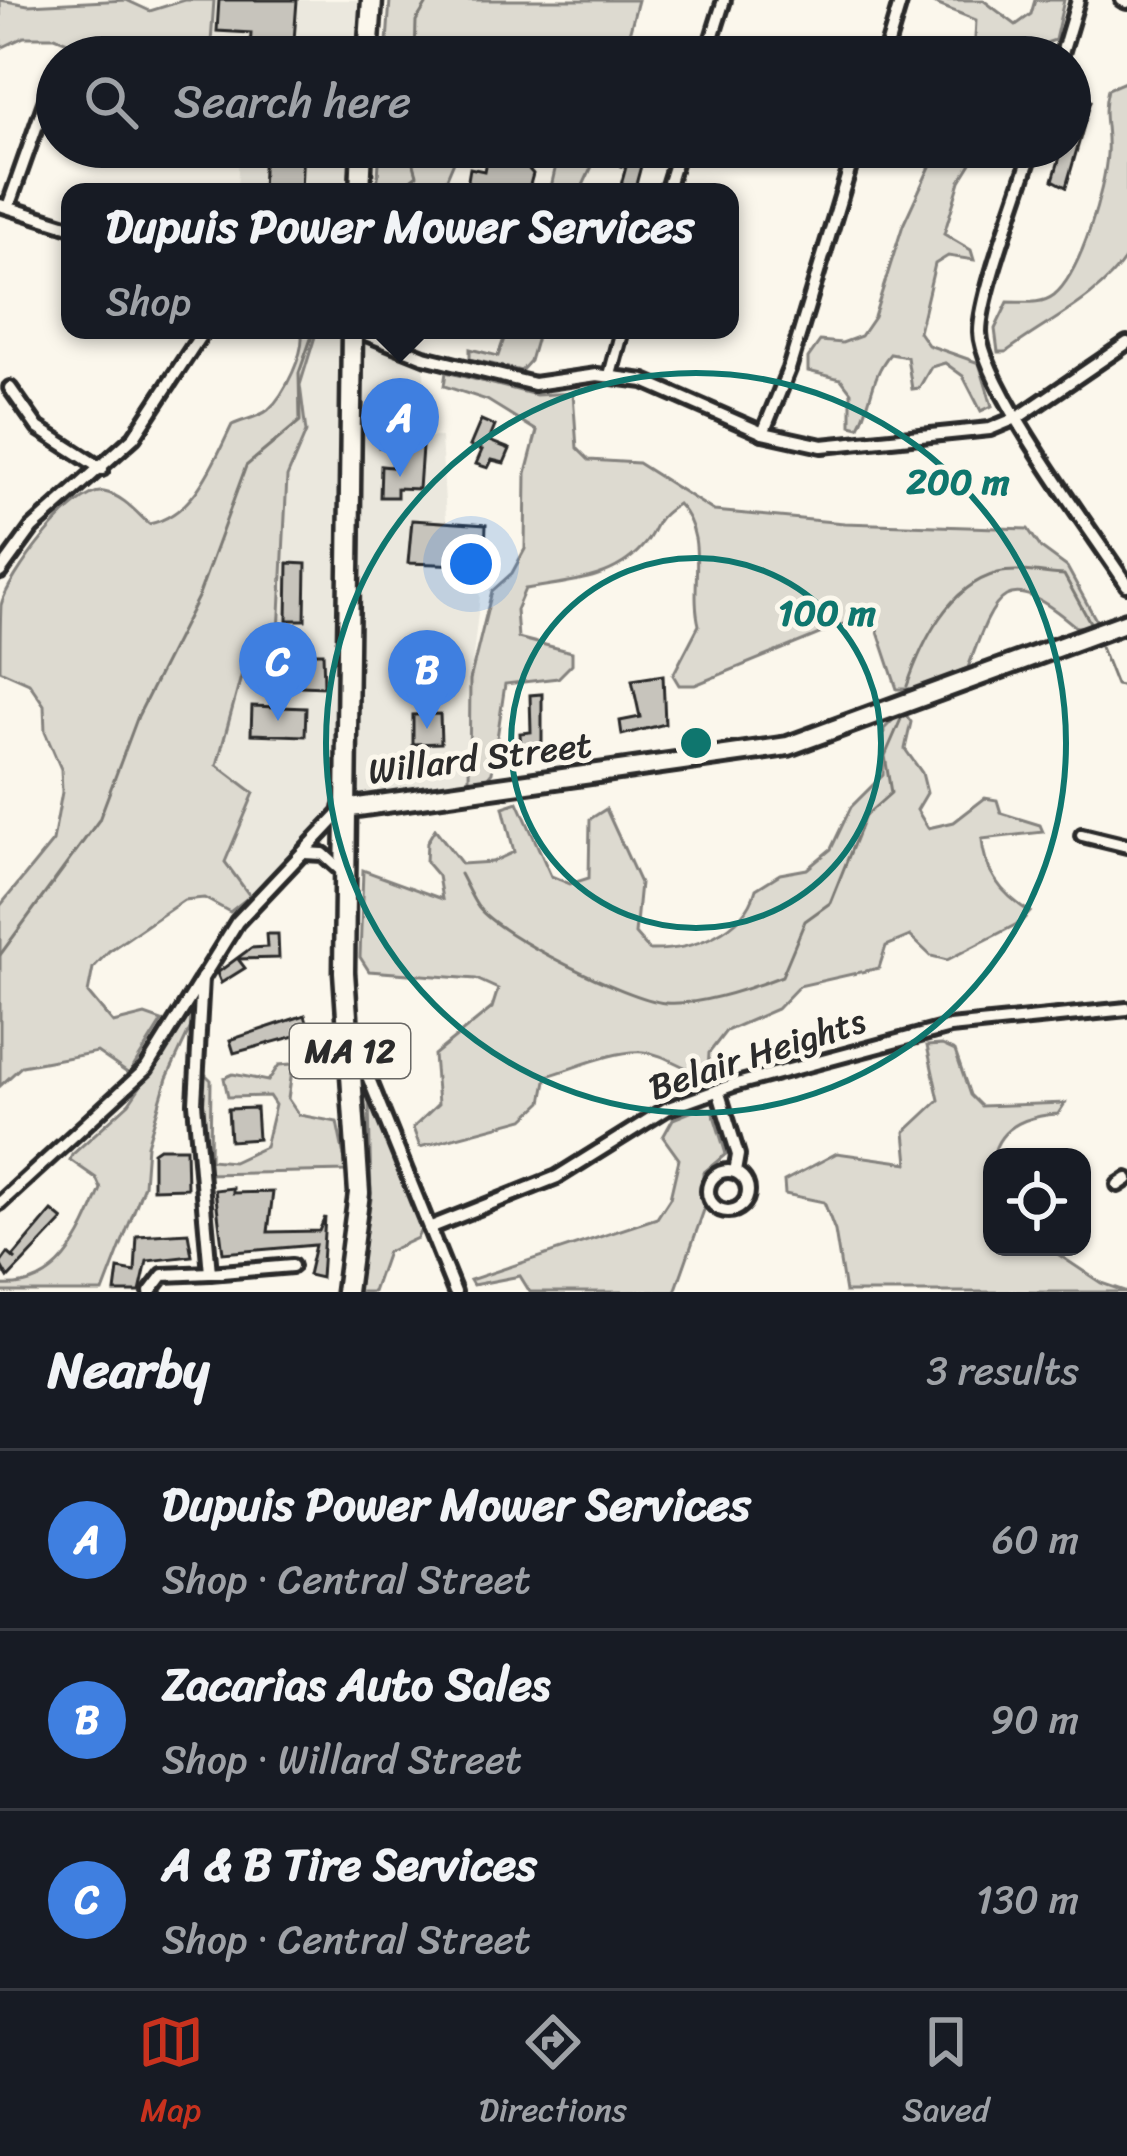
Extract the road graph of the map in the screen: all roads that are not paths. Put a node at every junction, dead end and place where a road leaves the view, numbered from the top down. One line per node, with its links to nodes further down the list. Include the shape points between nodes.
1 (372, 0): 5 (main road)
2 (724, 0): 6 (street)
3 (901, 0): 7 (street)
4 (1078, 0): 8 (street)
5 (369, 36)
6 (713, 36)
7 (890, 36)
8 (1067, 36)
9 (36, 123): 12 (street)
10 (850, 168): 22 (street)
11 (1028, 168): 21 (street, via 980,333)
12 (4, 206): 13 (street)
13 (61, 224)
14 (198, 339): 23 (street, via 145,424)
15 (354, 339): 27 (main road, MA 12)
16 (377, 339): 19 (street, via 535,384)
17 (620, 339): 19 (street)
18 (1127, 343): 21 (street)
19 (610, 375): 22 (street, via 658,386)
20 (10, 388): 23 (street, via 38,428)
21 (1018, 416): 22 (street, via 990,429 875,443 804,444); 25 (street)
22 (764, 433)
23 (102, 469): 24 (street, via 32,528)
24 (0, 572)
25 (1127, 585)
26 (1127, 622): 27 (street, Willard Street, via 780,748)
27 (344, 809): 30 (street, Willard Street); 31 (main road, MA 12)
28 (1082, 835): 29 (street)
29 (1127, 846)
30 (304, 853): 31 (street, via 323,854); 32 (street, Willard Street, via 237,922)
31 (344, 873): 34 (main road, MA 12)
32 (202, 974): 37 (street, Willard Street, via 146,1069); 40 (street, via 195,1103)
33 (1127, 1009): 35 (street, Belair Heights, via 950,1027)
34 (348, 1028): 38 (street); 42 (main road, MA 12, via 358,1193)
35 (718, 1090): 36 (street, via 738,1154); 38 (street, Belair Heights, via 666,1109 556,1177)
36 (735, 1172)
37 (0, 1203)
38 (429, 1228): 43 (street)
39 (292, 1266): 40 (street)
40 (210, 1274): 41 (street, via 163,1275)
41 (151, 1292)
42 (346, 1292)
43 (455, 1292)

